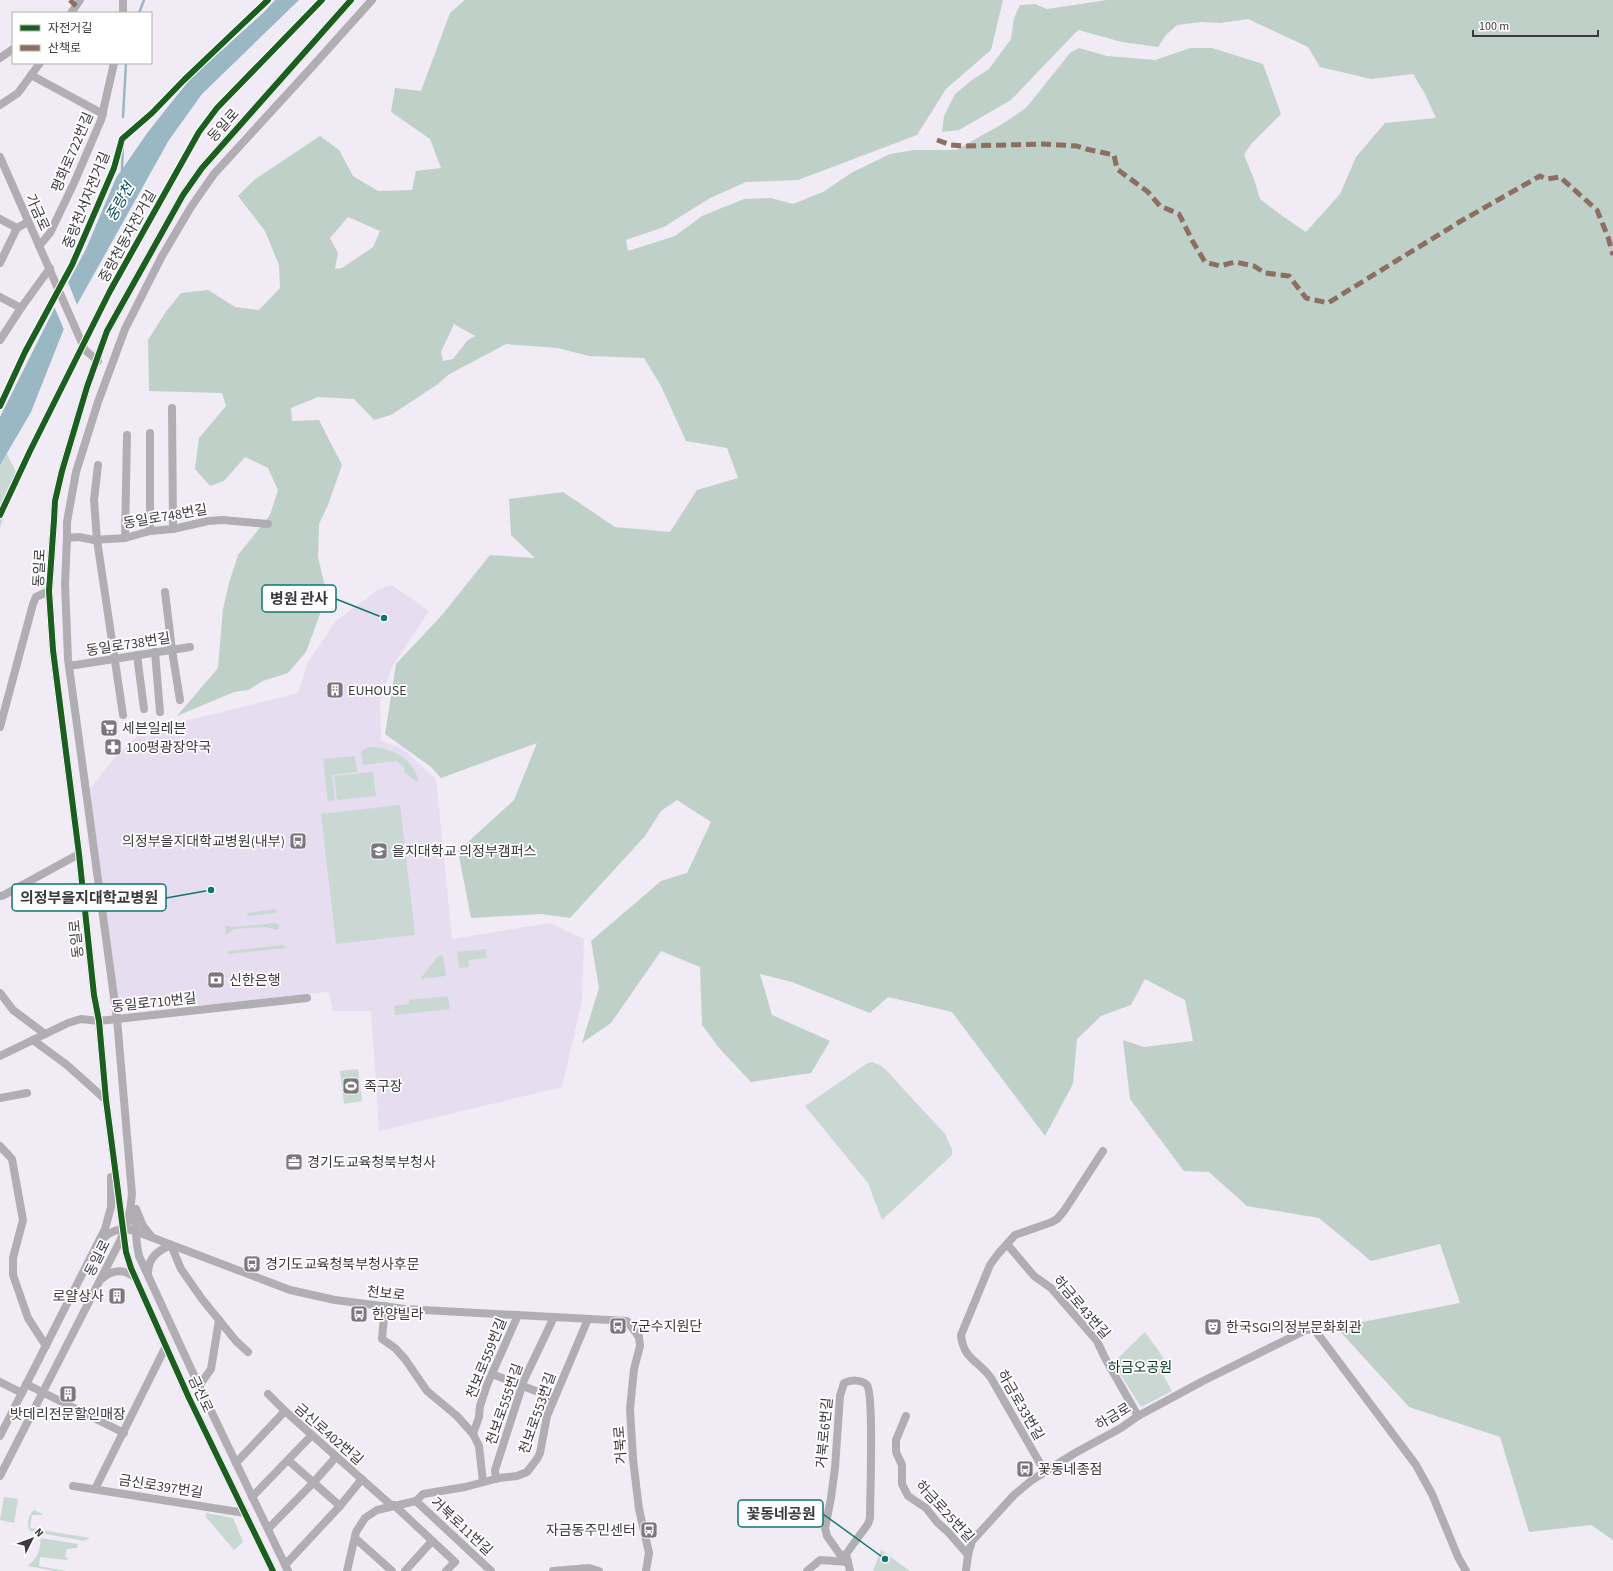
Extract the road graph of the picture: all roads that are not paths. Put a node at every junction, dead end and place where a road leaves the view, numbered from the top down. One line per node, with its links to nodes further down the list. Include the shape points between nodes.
1 (70, 0): 5 (street)
2 (123, 0): 7 (street)
3 (351, 0): 25 (street, 동일로, via 202,168 183,195 107,331)
4 (372, 0): 33 (street, 동일로, via 214,174 162,256 125,329 98,402 76,472)
5 (78, 3): 6 (street)
6 (72, 12)
7 (123, 12)
8 (12, 50): 9 (street)
9 (0, 58)
10 (39, 64): 12 (street)
11 (114, 64): 14 (street, 평화로722번길)
12 (31, 75): 13 (street, via 18,94); 14 (street)
13 (0, 105)
14 (103, 114): 19 (street, 평화로722번길, via 74,183 50,232)
15 (0, 157): 17 (street, 가금로)
16 (0, 219): 18 (street)
17 (28, 222): 18 (street); 19 (street, 가금로)
18 (17, 228): 20 (street)
19 (39, 246): 21 (street, 가금로)
20 (0, 263)
21 (50, 268): 23 (street); 25 (street, 가금로, via 85,350)
22 (0, 298): 23 (street)
23 (21, 308): 24 (street)
24 (0, 340)
25 (98, 361): 36 (street, 동일로, via 87,387 55,501)
26 (172, 408): 31 (street)
27 (150, 433): 32 (street)
28 (127, 434): 34 (street)
29 (98, 465): 35 (street, via 94,500)
30 (268, 524): 31 (street, 동일로748번길, via 223,520)
31 (173, 529): 32 (street, 동일로748번길)
32 (150, 531): 34 (street, 동일로748번길)
33 (67, 538): 35 (street, 동일로748번길); 43 (street, 동일로, via 65,584)
34 (125, 538): 35 (street, 동일로748번길)
35 (97, 540): 42 (street)
36 (50, 591): 48 (street, via 36,597 33,604); 49 (street, 동일로, via 53,650)
37 (166, 592): 39 (street)
38 (190, 647): 39 (street, 동일로738번길)
39 (172, 650): 40 (street, 동일로738번길); 44 (street)
40 (155, 652): 41 (street, 동일로738번길); 46 (street)
41 (137, 656): 42 (street, 동일로738번길); 45 (street)
42 (115, 659): 43 (street, 동일로738번길); 47 (street)
43 (69, 666): 53 (street, 동일로)
44 (180, 700)
45 (144, 709)
46 (160, 712)
47 (123, 715)
48 (0, 727)
49 (78, 854): 50 (street); 54 (street, 동일로)
50 (0, 896)
51 (0, 993): 55 (street, via 13,1010)
52 (307, 998): 53 (street, 동일로710번길)
53 (117, 1019): 54 (street, 동일로710번길); 64 (street, 동일로)
54 (99, 1021): 55 (street, 동일로710번길, via 81,1019); 60 (street, 동일로)
55 (45, 1034): 56 (street, 동일로710번길)
56 (33, 1040): 57 (street, 동일로710번길); 60 (street, via 67,1065)
57 (0, 1056)
58 (27, 1093): 59 (street)
59 (0, 1098)
60 (106, 1100): 62 (street, 동일로)
61 (0, 1146): 83 (street, via 12,1159 23,1220 13,1258 13,1275 28,1318)
62 (112, 1148): 65 (street, 동일로); 72 (street, 동일로, via 110,1215)
63 (1103, 1151): 70 (street, 하금로33번길, via 1057,1219 1015,1235)
64 (132, 1194): 65 (street, 동일로, via 132,1209); 66 (street, 금신로); 67 (street, via 140,1219)
65 (123, 1229): 66 (street, 천보로); 69 (street, 금신로); 72 (street, via 110,1233); 73 (street, 동일로)
66 (135, 1231): 67 (street, 천보로); 68 (street, 금신로)
67 (154, 1239): 68 (street); 71 (street, 천보로)
68 (136, 1240): 69 (street); 74 (street, 금신로, via 139,1256)
69 (124, 1244): 73 (street); 75 (street, 금신로)
70 (1007, 1244): 97 (street, 하금로43번길, via 1034,1276 1051,1288 1097,1341); 105 (street, 하금로33번길, via 990,1265 961,1335 962,1344 965,1353 985,1369 991,1378)
71 (171, 1245): 74 (street, via 158,1251 151,1258); 77 (street, 천보로, via 290,1290 336,1300); 81 (street, via 181,1269)
72 (97, 1246): 83 (street, 동일로)
73 (112, 1258): 76 (street, 동일로)
74 (148, 1274): 89 (street, 금신로)
75 (137, 1281): 76 (street, via 127,1272 116,1271); 84 (street, 금신로)
76 (99, 1282): 92 (street, 동일로)
77 (385, 1306): 78 (street, 천보로); 99 (street, via 382,1339 405,1359 427,1391)
78 (518, 1315): 79 (street, 천보로); 86 (street, 천보로559번길)
79 (554, 1317): 80 (street, 천보로); 90 (street, 천보로555번길)
80 (588, 1319): 82 (street, 천보로); 94 (street, 천보로553번길)
81 (219, 1320): 85 (street); 89 (street, via 211,1368)
82 (627, 1321): 133 (street, 거북로, via 639,1337 640,1346 635,1360 630,1408 639,1509 649,1553)
83 (46, 1346): 88 (street, 동일로)
84 (166, 1346): 98 (street); 117 (street, 금신로)
85 (248, 1352)
86 (492, 1374): 90 (street); 99 (street, 천보로559번길, via 480,1406)
87 (0, 1382): 91 (street)
88 (26, 1384): 91 (street, 동일로); 92 (street)
89 (199, 1386): 104 (street, 금신로)
90 (522, 1387): 94 (street); 108 (street, 천보로555번길, via 495,1470)
91 (22, 1393): 101 (street, 동일로)
92 (43, 1393): 98 (street); 106 (street, 동일로)
93 (268, 1394): 95 (street)
94 (554, 1398): 108 (street, 천보로553번길, via 537,1459 527,1472)
95 (285, 1411): 100 (street, 금신로402번길); 104 (street, 금신로402번길)
96 (906, 1416): 122 (street, 하금로25번길, via 896,1440 896,1452 902,1465 902,1484 908,1496 926,1508)
97 (1138, 1416): 105 (street, 하금로); 137 (street, 하금로, via 1306,1330 1314,1329 1416,1465 1432,1494)
98 (124, 1433): 112 (street)
99 (474, 1434): 109 (street, via 479,1446)
100 (312, 1435): 102 (street, 금신로402번길); 103 (street)
101 (0, 1436)
102 (336, 1456): 107 (street, 금신로402번길); 110 (street)
103 (288, 1460): 110 (street); 113 (street)
104 (236, 1463): 113 (street, 금신로)
105 (1045, 1472): 122 (street, 하금로, via 1014,1495 972,1541)
106 (0, 1476)
107 (362, 1479): 115 (street); 116 (street, 금신로402번길)
108 (496, 1479): 109 (street, 천보로553번길)
109 (483, 1482): 114 (street, 천보로553번길, via 423,1494)
110 (313, 1483): 115 (street); 118 (street)
111 (74, 1486): 112 (street, 금신로397번길)
112 (95, 1489): 117 (street, 금신로397번길)
113 (252, 1497): 118 (street, 금신로)
114 (416, 1501): 116 (street, 천보로553번길); 130 (street, 거북로11번길)
115 (340, 1506): 124 (street)
116 (393, 1506): 119 (street, 천보로553번길, via 377,1510 365,1518); 120 (street, 금신로402번길)
117 (245, 1513): 125 (street, 금신로)
118 (268, 1529): 124 (street, 금신로)
119 (355, 1538): 126 (street, 천보로553번길); 127 (street)
120 (432, 1541): 128 (street); 129 (street, 금신로402번길, via 455,1562)
121 (846, 1554): 121 (street, 거북로6번길, via 841,1556 836,1551 825,1528 835,1468 840,1396 844,1383 851,1380 868,1386 871,1408 870,1518); 123 (street)
122 (968, 1555): 136 (street, 하금로)
123 (848, 1562): 134 (street, via 820,1560); 135 (street)
124 (286, 1568)
125 (273, 1571)
126 (347, 1571)
127 (392, 1571)
128 (405, 1571)
129 (446, 1571)
130 (491, 1571)
131 (553, 1571): 132 (street, via 589,1568)
132 (599, 1571)
133 (646, 1571)
134 (807, 1571)
135 (850, 1571)
136 (966, 1571)
137 (1466, 1571)

